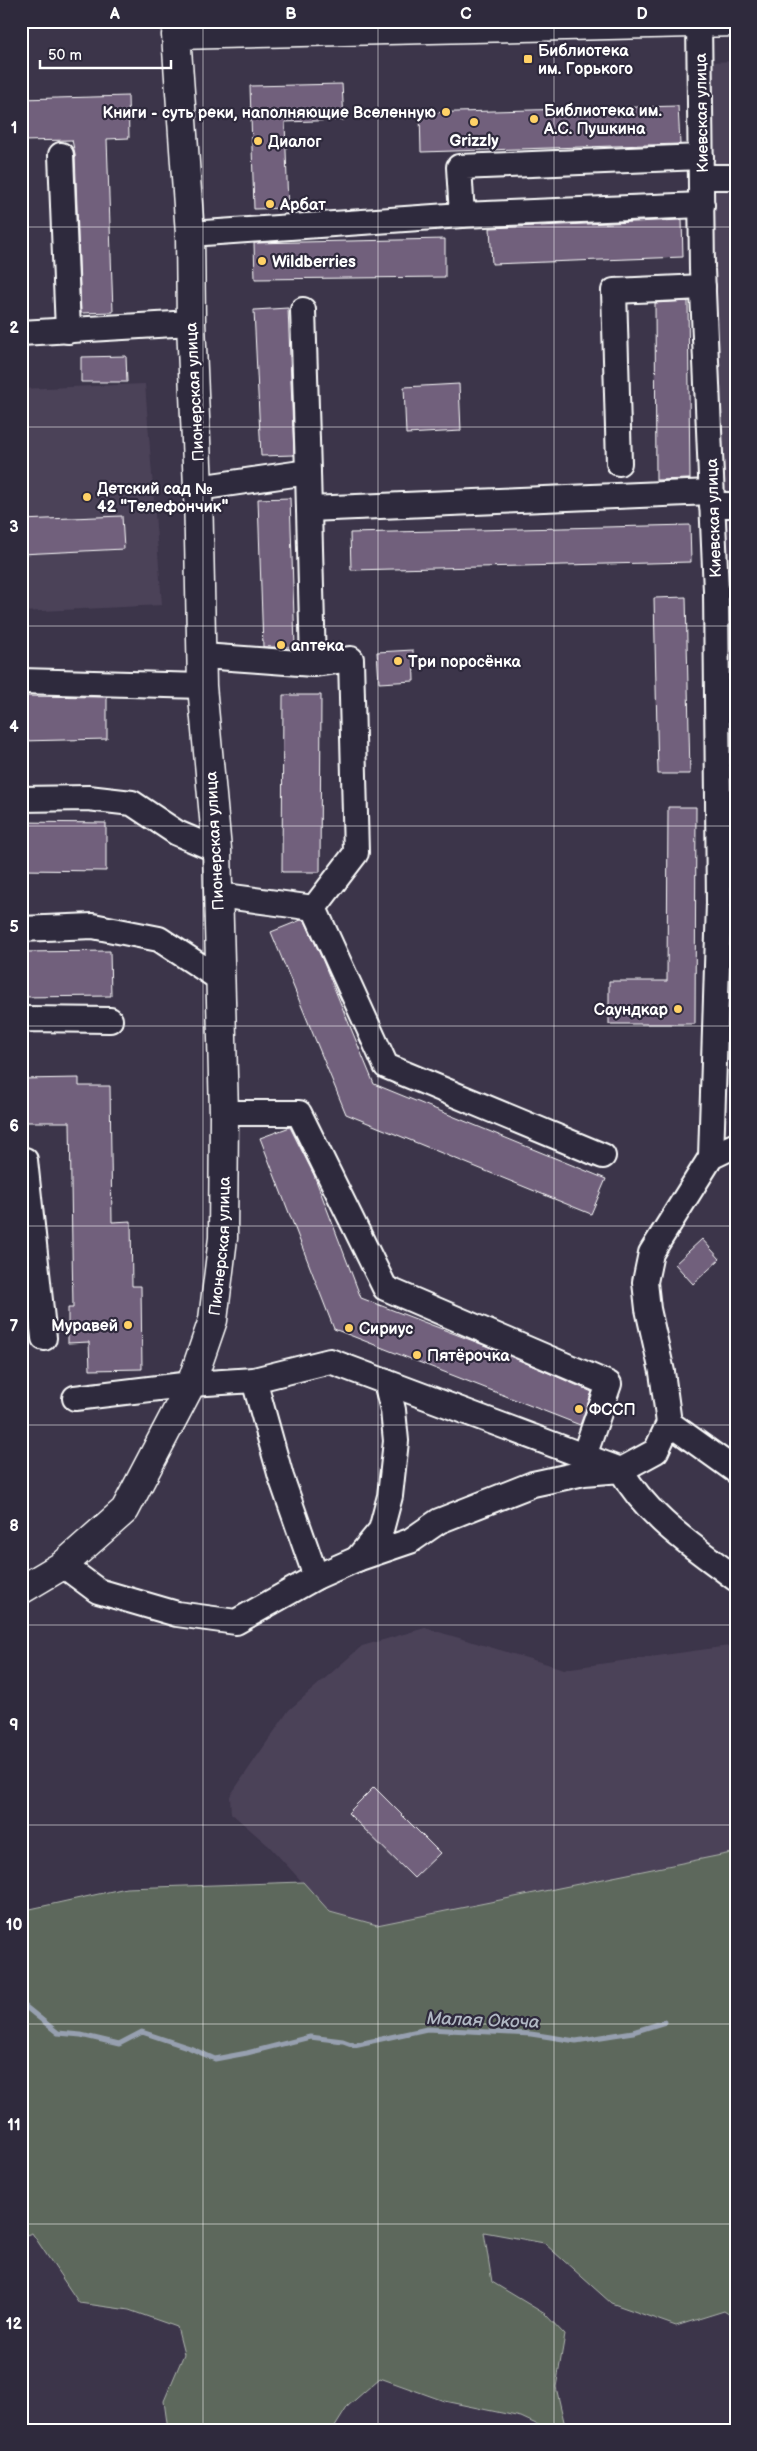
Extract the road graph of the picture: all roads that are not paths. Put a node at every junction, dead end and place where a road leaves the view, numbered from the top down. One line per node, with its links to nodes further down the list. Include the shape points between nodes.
1 (699, 22): 2 (main road); 3 (main road); 6 (street, Киевская улица)
2 (736, 22)
3 (410, 25): 4 (main road)
4 (175, 28): 10 (main road, Пионерская улица)
5 (61, 155): 14 (street)
6 (702, 167): 7 (street); 8 (street, Киевская улица); 9 (street, via 459,167)
7 (736, 177)
8 (702, 205): 9 (street); 11 (street, Киевская улица)
9 (462, 215): 10 (street)
10 (190, 234): 13 (main road, Пионерская улица)
11 (703, 287): 16 (street, via 614,290); 19 (street, Киевская улица)
12 (303, 310): 17 (street)
13 (191, 323): 14 (street); 18 (main road, Пионерская улица)
14 (68, 331): 15 (street)
15 (21, 333)
16 (619, 463)
17 (308, 472): 18 (street); 21 (street)
18 (198, 488): 22 (main road, Пионерская улица)
19 (712, 498): 20 (street); 21 (street); 37 (street, Киевская улица, via 719,893)
20 (736, 505)
21 (309, 509): 23 (street)
22 (203, 656): 23 (street); 25 (main road, Пионерская улица)
23 (313, 664): 29 (street, via 351,659 356,853)
24 (21, 681): 25 (street)
25 (202, 686): 27 (main road, Пионерская улица)
26 (21, 799): 27 (street, via 88,798 132,803 177,833)
27 (217, 850): 28 (main road, Пионерская улица)
28 (218, 895): 29 (street); 31 (main road, Пионерская улица)
29 (314, 908): 36 (street, via 386,1066)
30 (21, 929): 31 (street, via 93,926 159,939)
31 (220, 979): 34 (main road, Пионерская улица)
32 (110, 1020): 33 (street, via 25,1019)
33 (21, 1022)
34 (224, 1114): 42 (main road, Пионерская улица, via 223,1238 212,1320); 45 (street, via 299,1113 385,1288 609,1384)
35 (736, 1145): 37 (street)
36 (603, 1156)
37 (711, 1157): 44 (street, via 651,1253 645,1282)
38 (21, 1160): 39 (street, via 25,1160)
39 (44, 1338)
40 (254, 1380): 41 (street, via 330,1361); 42 (street); 50 (street, via 281,1477)
41 (386, 1382): 45 (street); 48 (street, via 396,1441 390,1496 380,1530)
42 (191, 1384): 43 (street); 49 (main road, Пионерская улица, via 125,1510)
43 (75, 1398)
44 (669, 1423): 46 (street, via 656,1451); 47 (street)
45 (584, 1456): 46 (street)
46 (621, 1470): 48 (street, via 584,1473 533,1484 439,1521 410,1541); 51 (street, via 633,1491 659,1520)
47 (736, 1471)
48 (357, 1559): 50 (street)
49 (63, 1565): 50 (street, via 98,1591 177,1614 236,1622); 52 (main road, Пионерская улица)
50 (316, 1577)
51 (736, 1579)
52 (21, 1590)

